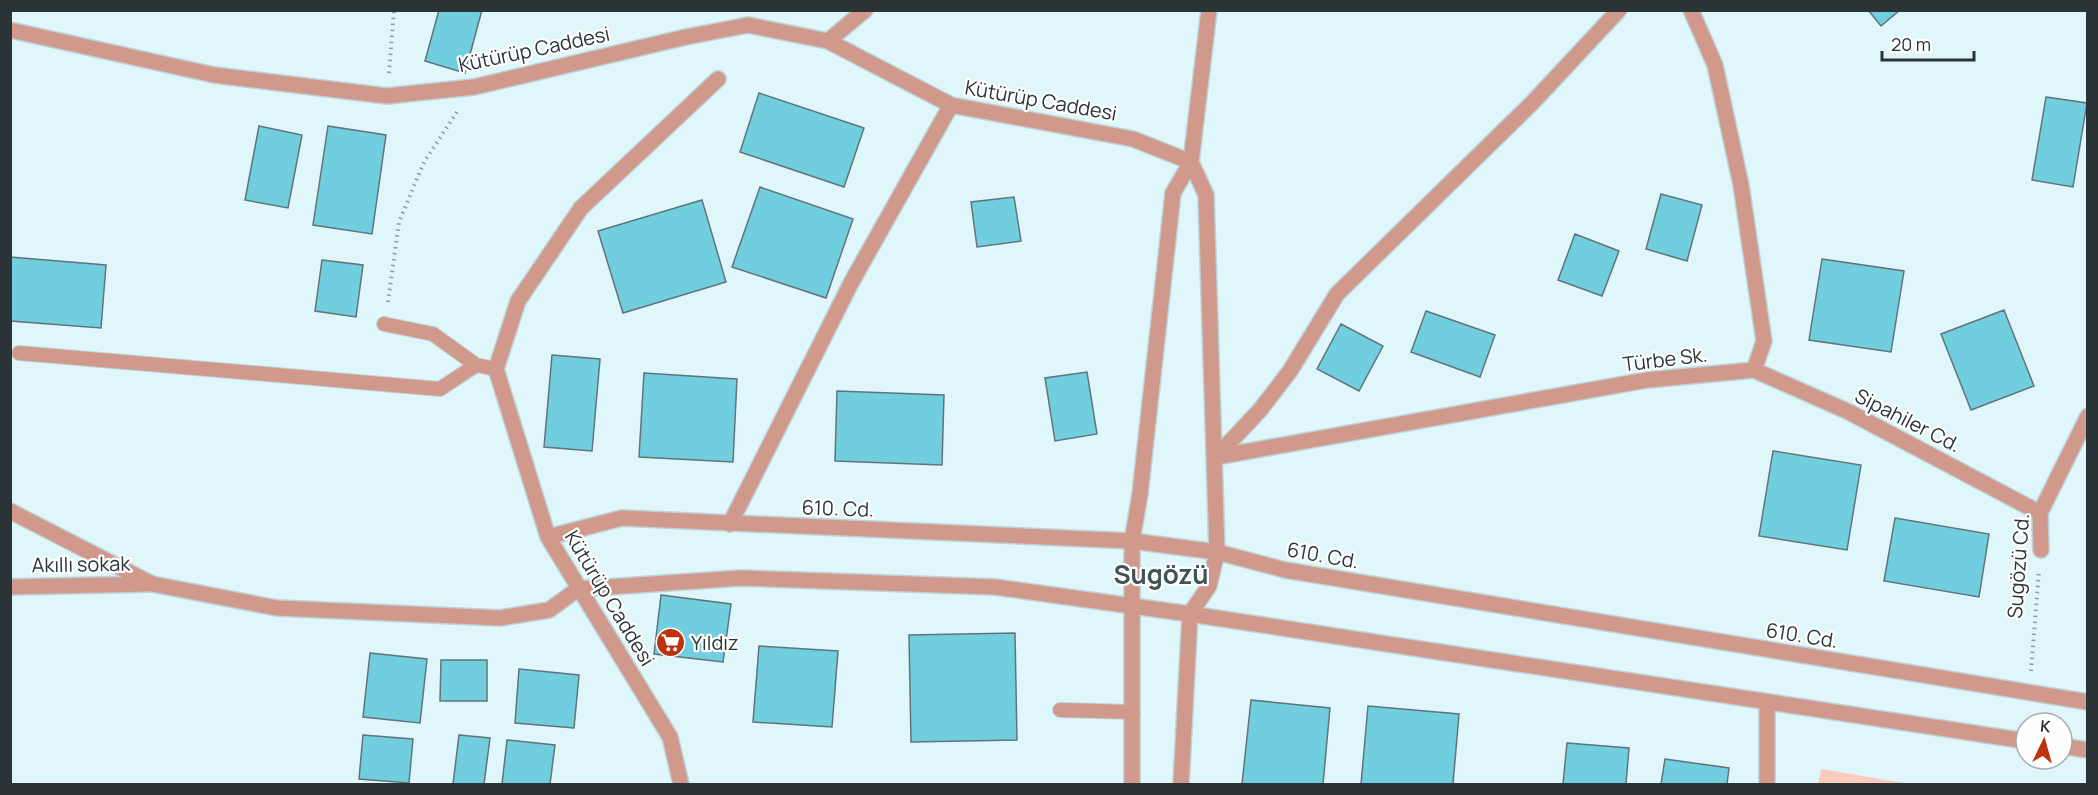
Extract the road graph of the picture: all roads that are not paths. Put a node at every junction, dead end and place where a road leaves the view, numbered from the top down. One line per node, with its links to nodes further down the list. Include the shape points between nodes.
1 (865, 10): 6 (street)
2 (1209, 10): 9 (street)
3 (1619, 10): 16 (street, via 1532,103 1337,294 1290,371)
4 (1691, 10): 14 (street, via 1715,65 1741,185 1764,341)
5 (10, 30): 6 (street, Kütürüp Caddesi, via 213,75 387,96 474,87 748,25)
6 (828, 41): 8 (street, Kütürüp Caddesi)
7 (718, 79): 13 (street, via 581,208 518,301)
8 (951, 105): 9 (street, Kütürüp Caddesi, via 1133,139); 19 (street, via 851,283)
9 (1191, 162): 16 (street, via 1206,195); 21 (street, via 1173,193)
10 (384, 324): 12 (lane, via 433,334)
11 (19, 353): 12 (lane, via 440,389)
12 (476, 365): 13 (lane)
13 (496, 369): 20 (street, Kütürüp Caddesi)
14 (1754, 370): 16 (street, Türbe Sk., via 1647,380); 18 (street, Sipahiler Cd., via 1849,412)
15 (2088, 416): 18 (street, Sugözü Cd.)
16 (1216, 456): 23 (street)
17 (10, 511): 24 (street)
18 (2040, 513): 22 (street, Sugözü Cd.)
19 (730, 524): 20 (street, 610. Cd., via 622,518); 21 (street, 610. Cd.)
20 (548, 537): 26 (street, Kütürüp Caddesi)
21 (1132, 541): 23 (street, 610. Cd.); 27 (street)
22 (2041, 550)
23 (1217, 552): 28 (street, via 1209,586); 30 (street, 610. Cd., via 1285,570)
24 (152, 584): 25 (street, Akıllı sokak); 26 (street, via 277,608 501,618 549,610)
25 (10, 587)
26 (578, 589): 27 (street, via 753,579 995,587); 34 (street, Kütürüp Caddesi, via 670,737)
27 (1131, 608): 28 (street); 32 (street)
28 (1190, 614): 29 (street); 36 (street)
29 (1767, 702): 33 (street); 37 (street)
30 (2088, 702)
31 (1059, 710): 32 (lane)
32 (1132, 712): 35 (street)
33 (2014, 739)
34 (681, 784)
35 (1132, 784)
36 (1181, 784)
37 (1767, 784)

